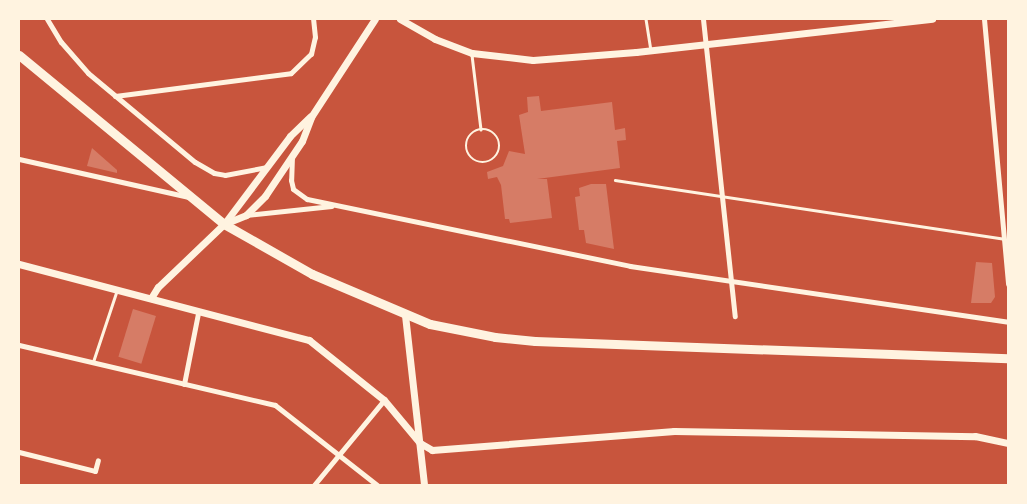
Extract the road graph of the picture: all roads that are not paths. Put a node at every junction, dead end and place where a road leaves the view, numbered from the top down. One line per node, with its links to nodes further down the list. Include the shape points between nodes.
1 (47, 19): 13 (street, via 72,56)
2 (313, 19): 13 (street, via 315,37 311,54 291,73)
3 (375, 19): 14 (street)
4 (400, 19): 11 (street, via 435,39)
5 (646, 19): 10 (lane)
6 (703, 19): 9 (street)
7 (932, 19): 9 (street)
8 (984, 19): 25 (street)
9 (706, 43): 10 (street); 20 (street)
10 (651, 50): 11 (street, via 534,60)
11 (472, 53): 15 (lane)
12 (19, 55): 21 (main road)
13 (115, 96): 18 (street, via 195,162 214,173 238,175)
14 (311, 117): 16 (street, via 302,142); 18 (street, via 290,136)
15 (481, 129): 15 (lane, via 469,136 466,150 475,161 485,163 494,159 500,147 495,134)
16 (292, 156): 22 (street, via 290,180 298,195); 23 (street, via 265,196)
17 (19, 160): 21 (street)
18 (268, 167): 24 (street)
19 (615, 180): 20 (lane)
20 (723, 197): 25 (lane); 28 (street)
21 (194, 198): 24 (main road)
22 (338, 206): 23 (street, via 281,209); 28 (street, via 630,266)
23 (246, 215): 24 (street)
24 (224, 224): 31 (street, via 158,287); 33 (main road, via 312,274)
25 (1006, 239): 27 (street)
26 (19, 264): 30 (street)
27 (1008, 264): 29 (street)
28 (732, 282): 34 (street); 35 (street)
29 (1008, 284)
30 (117, 289): 31 (street); 38 (lane)
31 (151, 298): 32 (street)
32 (198, 313): 39 (street); 40 (street, via 309,340)
33 (405, 315): 37 (main road, via 460,331 515,339); 41 (street)
34 (735, 316)
35 (1008, 322)
36 (19, 344): 38 (street)
37 (1008, 358)
38 (93, 362): 39 (street)
39 (184, 384): 44 (street, via 275,405)
40 (384, 400): 41 (street); 44 (street)
41 (420, 443): 42 (street, via 432,450 674,431 975,436); 48 (street)
42 (1008, 443)
43 (19, 452): 45 (street, via 95,471)
44 (338, 456): 46 (street); 47 (street)
45 (98, 460)
46 (314, 485)
47 (377, 485)
48 (424, 485)

